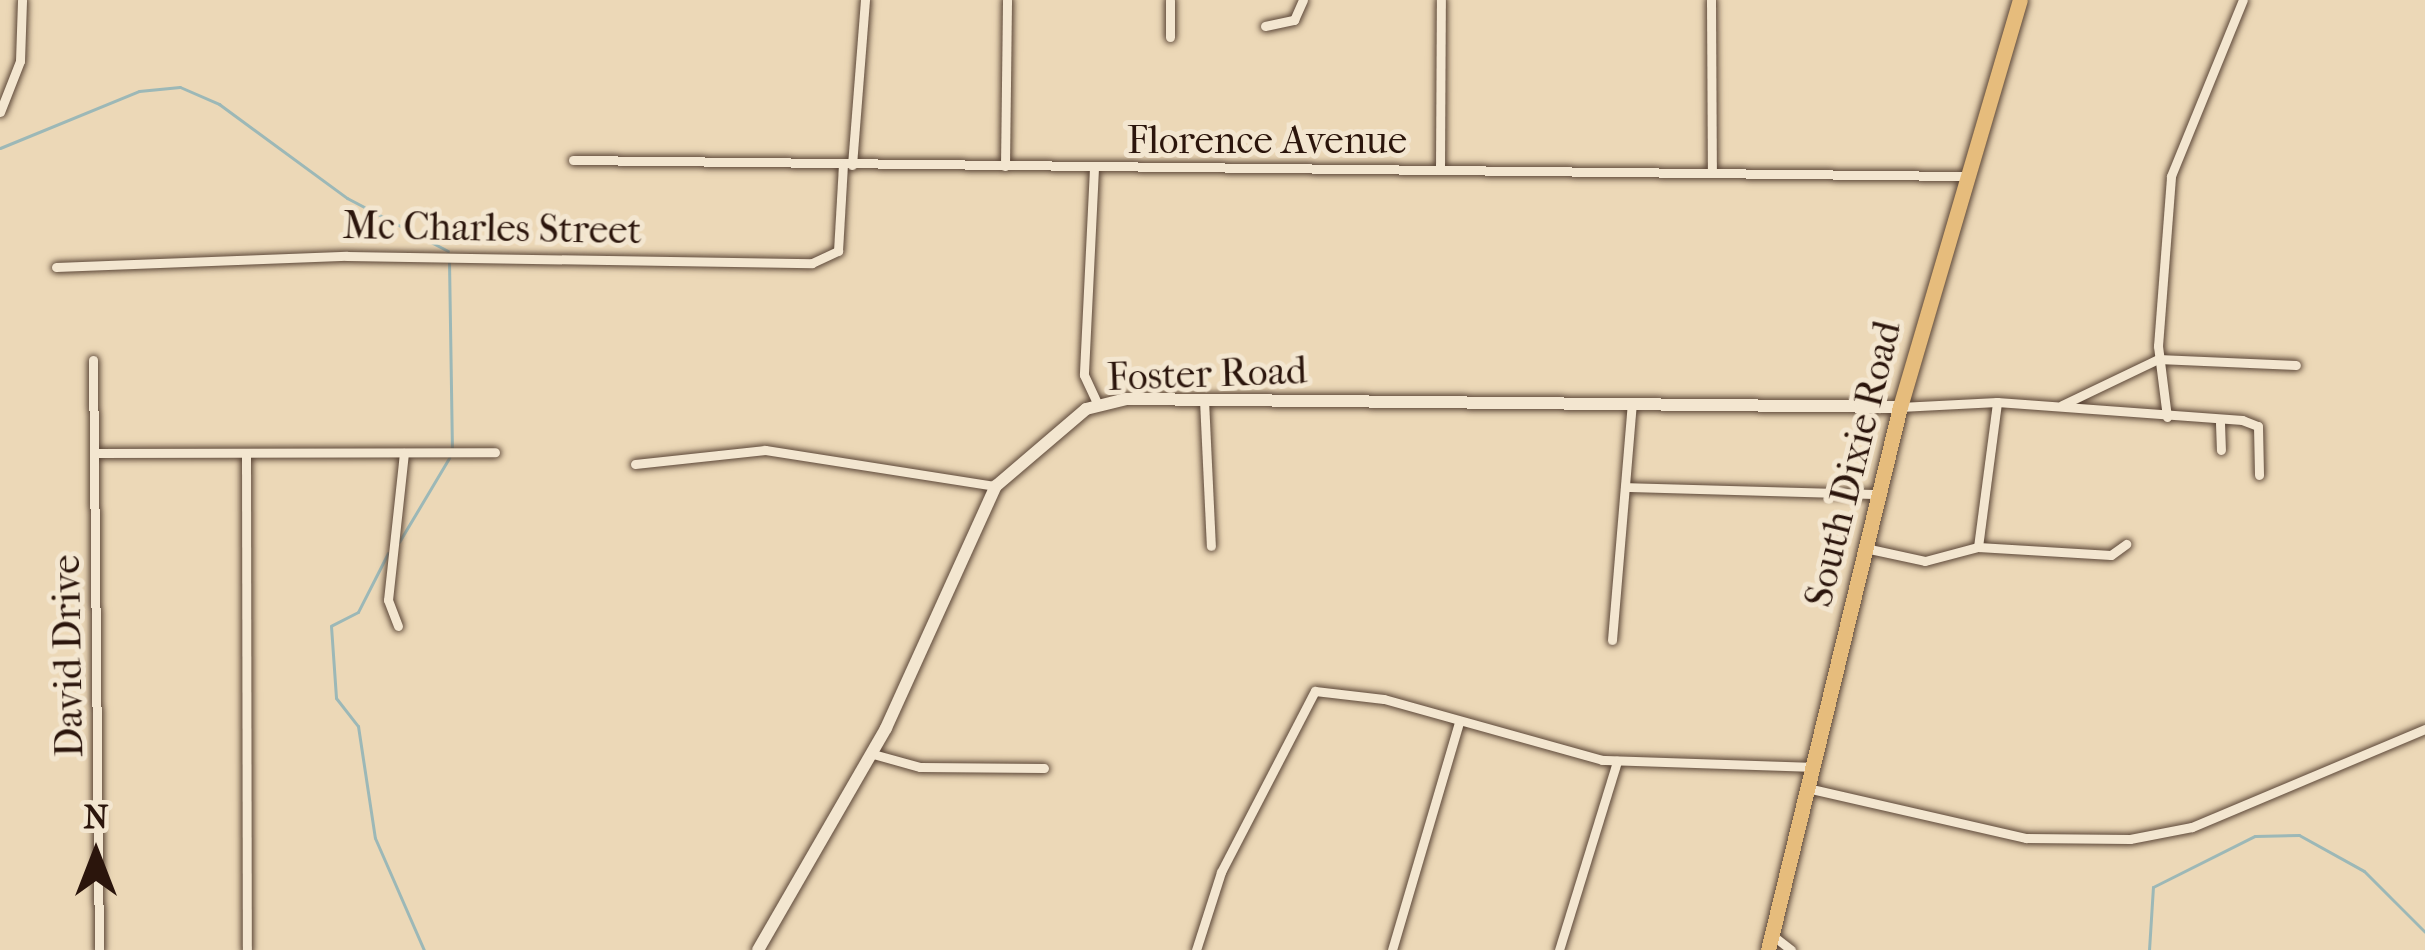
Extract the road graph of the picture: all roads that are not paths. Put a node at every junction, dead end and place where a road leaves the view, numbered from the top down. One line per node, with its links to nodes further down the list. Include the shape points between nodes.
1 (22, 0): 12 (street, via 20,61)
2 (865, 0): 14 (street)
3 (1006, 0): 15 (street)
4 (1170, 0): 11 (street)
5 (1303, 0): 10 (street, via 1294,20)
6 (1441, 0): 17 (street)
7 (1711, 0): 18 (street)
8 (2020, 0): 19 (main road, South Dixie Road)
9 (2243, 0): 21 (street, via 2174,163)
10 (1265, 26)
11 (1170, 37)
12 (0, 112)
13 (573, 160): 14 (street, Florence Avenue)
14 (848, 165): 15 (street, Florence Avenue); 20 (street, Mc Charles Street, via 838,251 812,262 346,256)
15 (1005, 166): 16 (street, Florence Avenue)
16 (1094, 169): 17 (street, Florence Avenue); 27 (street, via 1084,375)
17 (1440, 170): 18 (street, Florence Avenue)
18 (1712, 173): 19 (street, Florence Avenue)
19 (1962, 176): 29 (main road, South Dixie Road)
20 (56, 266)
21 (2158, 359): 23 (street); 28 (street); 30 (street)
22 (94, 360): 34 (street, David Drive)
23 (2296, 365)
24 (1204, 400): 26 (street, Foster Road); 27 (street, Foster Road); 43 (street)
25 (1997, 402): 28 (street); 29 (street); 44 (street)
26 (1632, 404): 29 (street, Foster Road); 40 (street)
27 (1098, 405): 39 (street, Foster Road)
28 (2062, 405): 30 (street)
29 (1900, 406): 41 (main road, South Dixie Road)
30 (2167, 417): 31 (street)
31 (2220, 423): 32 (street); 38 (street, via 2258,426)
32 (2221, 450)
33 (495, 452): 35 (street)
34 (95, 453): 36 (street); 56 (street, David Drive)
35 (404, 453): 36 (street); 46 (street, via 388,601)
36 (246, 454): 57 (street)
37 (635, 464): 39 (street, via 765,450)
38 (2259, 476)
39 (996, 486): 50 (street, Foster Road)
40 (1624, 487): 41 (street); 47 (street)
41 (1878, 494): 45 (main road, South Dixie Road)
42 (2126, 544): 44 (street, via 2111,555)
43 (1210, 546)
44 (1978, 547): 45 (street, via 1925,561)
45 (1865, 548): 52 (main road, South Dixie Road)
46 (398, 626)
47 (1612, 640)
48 (1459, 722): 51 (street); 59 (street, via 1316,691 1221,872); 60 (street)
49 (2425, 729): 54 (street, via 2192,826 2130,839 2026,838)
50 (872, 754): 53 (street, via 920,767); 58 (street, Foster Road)
51 (1617, 761): 52 (street); 61 (street)
52 (1811, 767): 54 (main road, South Dixie Road)
53 (1044, 768)
54 (1807, 788): 55 (main road, South Dixie Road)
55 (1770, 942): 62 (street)
56 (99, 950)
57 (247, 950)
58 (758, 950)
59 (1196, 950)
60 (1392, 950)
61 (1559, 950)
62 (1791, 950)

